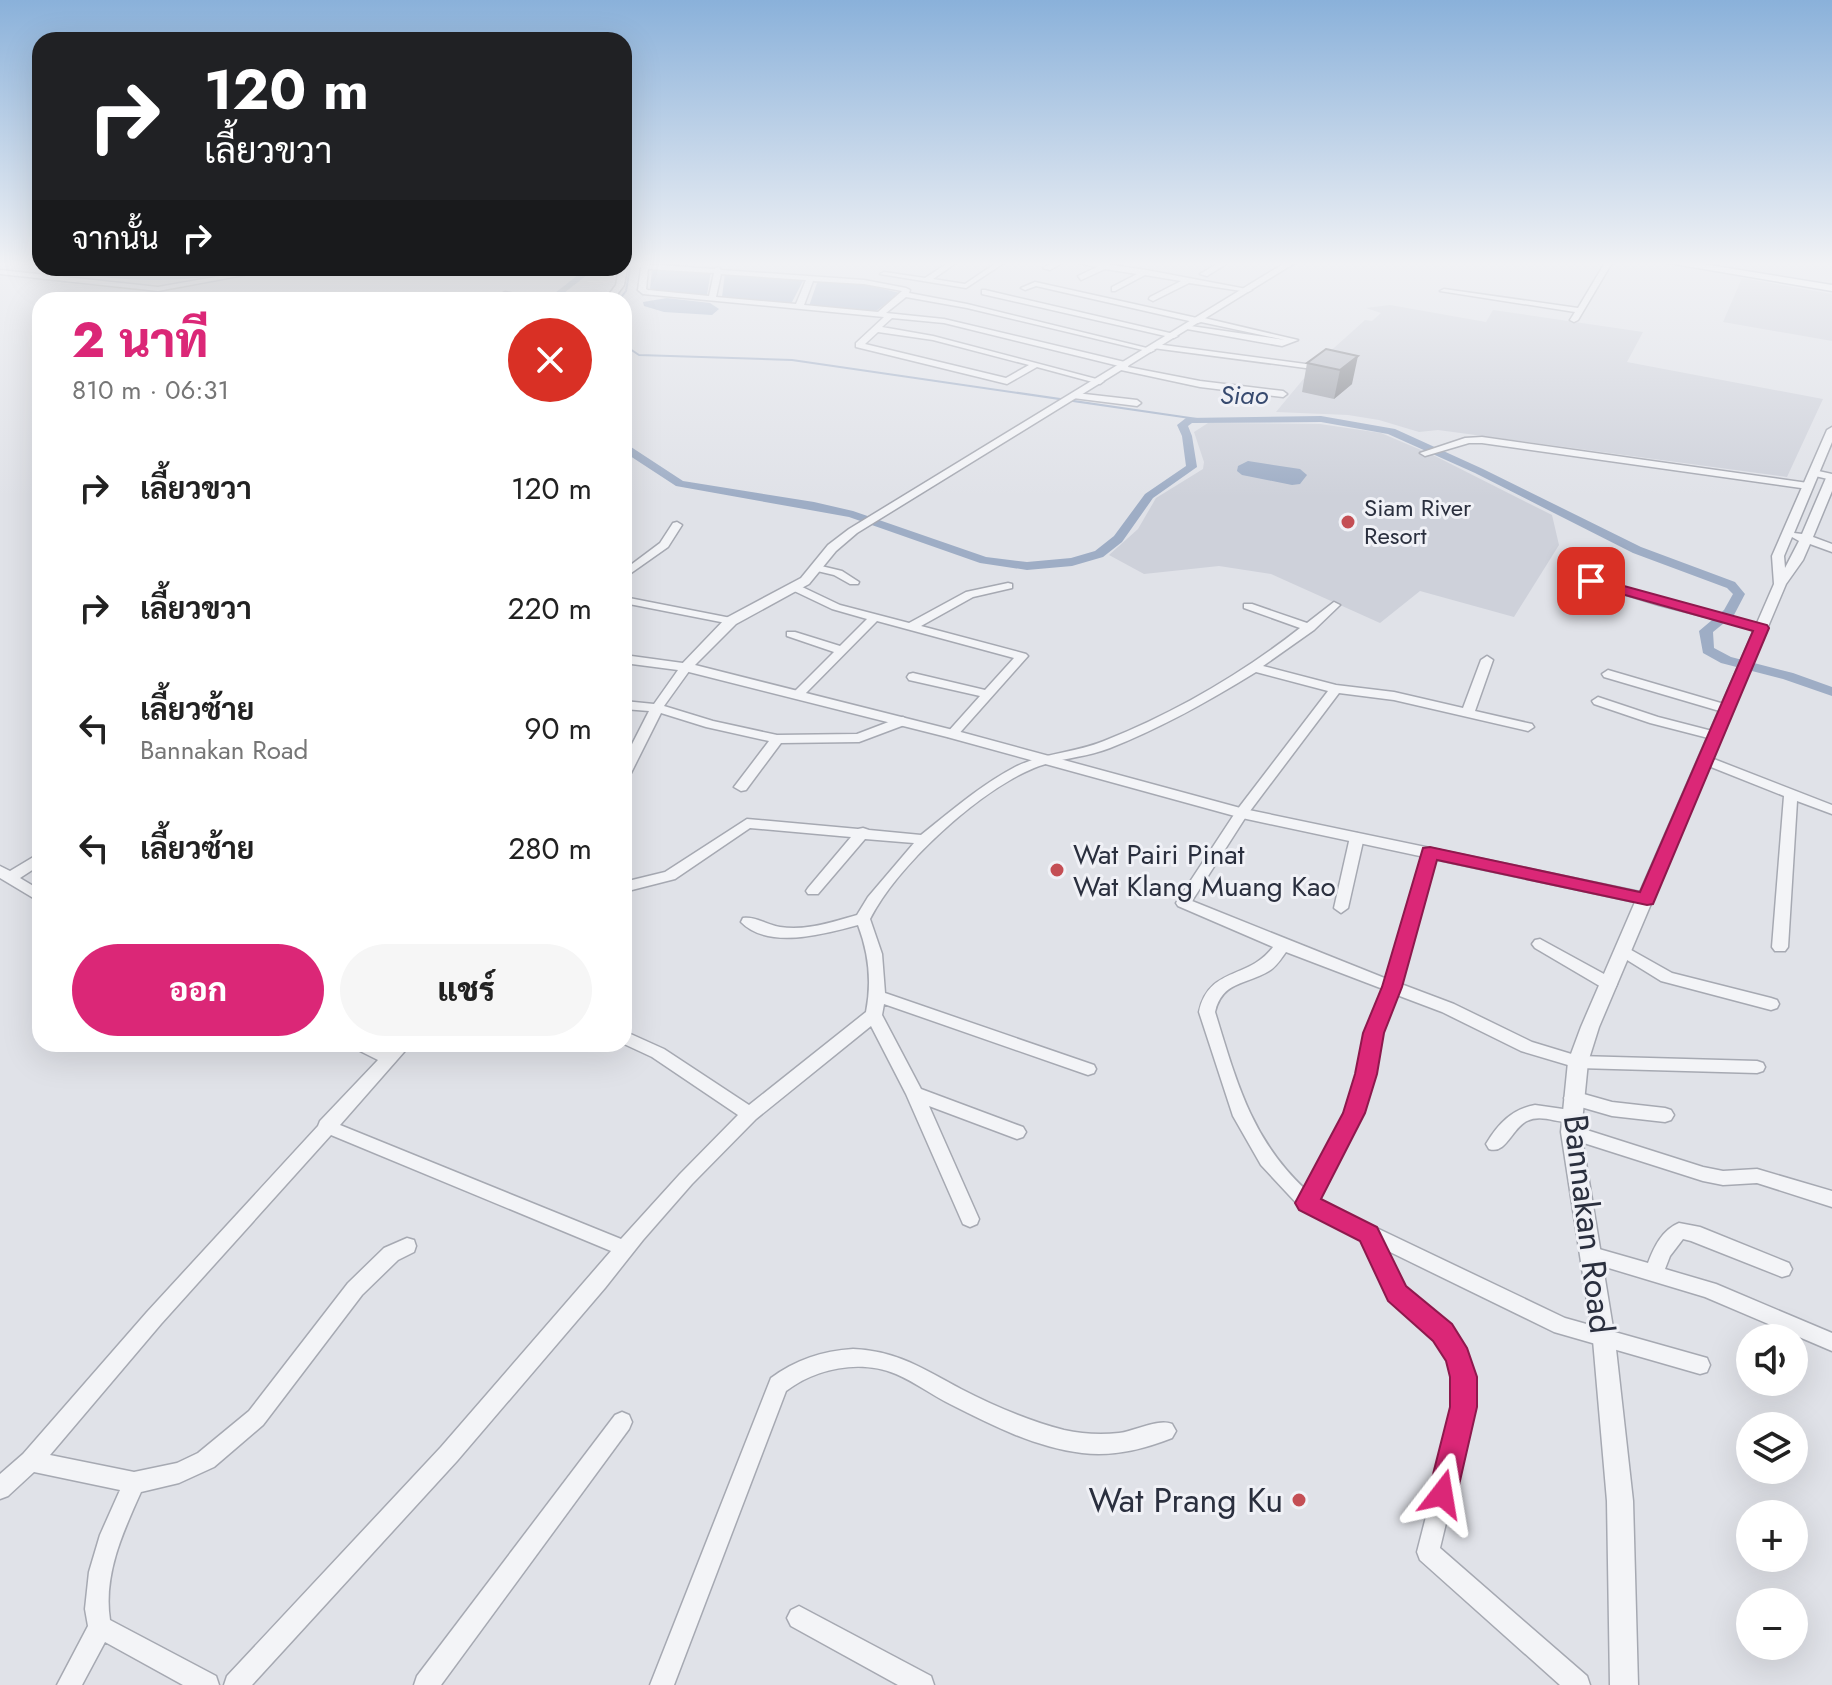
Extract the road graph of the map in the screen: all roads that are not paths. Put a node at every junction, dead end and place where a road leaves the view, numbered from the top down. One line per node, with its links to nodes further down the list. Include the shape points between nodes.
1 (865, 340): 9 (street, via 859,345 1007,381)
2 (936, 340): 9 (street)
3 (1021, 340): 10 (street)
4 (1117, 340): 8 (street)
5 (1168, 340): 8 (street)
6 (1258, 340): 7 (street, via 1282,344)
7 (1292, 340)
8 (1154, 348): 10 (street); 11 (street)
9 (1037, 364): 12 (street)
10 (1124, 366): 12 (street); 13 (street, via 1200,384)
11 (1313, 367)
12 (1100, 381): 14 (street)
13 (1283, 394)
14 (1071, 399): 15 (street); 27 (street, via 853,531)
15 (1137, 403)
16 (1831, 432): 18 (street, Bannakan Road)
17 (1425, 453): 20 (street, via 1482,440)
18 (1814, 473): 19 (street); 20 (street, Bannakan Road)
19 (1832, 478): 21 (street, Bannakan Road)
20 (1808, 486): 23 (street, Bannakan Road)
21 (1828, 495): 24 (street, Bannakan Road)
22 (677, 525): 26 (street, via 664,545)
23 (1788, 534): 24 (street); 30 (street, Bannakan Road, via 1778,556)
24 (1806, 538): 25 (street); 30 (street, Bannakan Road)
25 (1832, 548)
26 (632, 568)
27 (817, 568): 29 (street); 32 (street)
28 (1566, 573): 40 (street)
29 (854, 582)
30 (1780, 584): 40 (street, Bannakan Road)
31 (1008, 586): 38 (street, via 970,594)
32 (794, 587): 36 (street); 37 (street)
33 (632, 602): 37 (street)
34 (1334, 605): 39 (street)
35 (1248, 606): 39 (street)
36 (874, 618): 38 (street); 42 (street)
37 (731, 621): 45 (street)
38 (912, 626): 51 (street, via 1022,656)
39 (1310, 628): 46 (street)
40 (1762, 628): 55 (street, Bannakan Road)
41 (791, 634): 42 (street)
42 (841, 650): 50 (street)
43 (632, 660): 45 (street)
44 (1487, 660): 56 (street)
45 (686, 667): 50 (street); 54 (street)
46 (1256, 668): 49 (street); 63 (street, via 1102,747)
47 (1608, 674): 55 (street)
48 (913, 677): 51 (street)
49 (1336, 689): 56 (street); 68 (street)
50 (798, 694): 57 (street)
51 (988, 694): 59 (street)
52 (1598, 701): 60 (street)
53 (632, 706): 54 (street)
54 (657, 708): 61 (street); 62 (street)
55 (1727, 709): 60 (street, Bannakan Road)
56 (1468, 713): 58 (street)
57 (903, 721): 59 (street); 61 (street, via 859,738)
58 (1528, 727)
59 (952, 734): 63 (street)
60 (1716, 736): 64 (street, Bannakan Road)
61 (777, 739): 65 (street)
62 (632, 746)
63 (1045, 760): 68 (street); 71 (street, via 990,788)
64 (1706, 760): 66 (street); 78 (street, Bannakan Road)
65 (741, 787)
66 (1791, 794): 67 (street); 84 (street)
67 (1832, 810)
68 (1242, 813): 70 (street); 83 (street, via 1183,903)
69 (863, 832): 71 (street); 75 (street, via 747,823 670,876); 76 (street)
70 (1357, 837): 72 (street); 79 (street)
71 (924, 840): 80 (street)
72 (1430, 853): 78 (street); 87 (street)
73 (32, 862): 74 (street)
74 (4, 876): 77 (street)
75 (632, 885)
76 (813, 891)
77 (32, 892)
78 (1647, 899): 85 (street, Bannakan Road)
79 (1341, 908)
80 (863, 919): 81 (street, via 795,936); 89 (street, via 875,947)
81 (748, 922)
82 (1540, 944): 86 (street)
83 (1283, 945): 87 (street); 103 (street, via 1265,967 1224,982 1208,1002 1207,1012 1243,1126 1283,1183)
84 (1780, 947)
85 (1624, 951): 86 (street, Bannakan Road); 88 (street, via 1667,977)
86 (1609, 984): 92 (street, Bannakan Road)
87 (1392, 987): 92 (street, via 1527,1047); 103 (street, via 1373,1033 1354,1113)
88 (1771, 1004)
89 (876, 1006): 94 (street, via 899,1002); 95 (street); 96 (street)
90 (632, 1041): 96 (street)
91 (395, 1052): 99 (street)
92 (1578, 1062): 93 (street); 97 (street, Bannakan Road)
93 (1757, 1067)
94 (1088, 1069)
95 (915, 1094): 100 (street); 104 (street)
96 (750, 1114): 107 (street)
97 (1572, 1115): 98 (street, via 1612,1109); 101 (street, via 1523,1112); 102 (street, via 1703,1174 1757,1176); 108 (street, Bannakan Road)
98 (1665, 1115)
99 (326, 1126): 107 (street); 116 (street)
100 (1017, 1132)
101 (1495, 1144)
102 (1832, 1199)
103 (1307, 1203): 105 (street)
104 (970, 1219)
105 (1369, 1234): 111 (street, via 1561,1326); 128 (street, via 1397,1293 1442,1333 1458,1357 1463,1377 1464,1407 1428,1552)
106 (407, 1246): 117 (street, via 391,1254 355,1289 256,1418 206,1460 179,1473)
107 (624, 1248): 124 (street, via 449,1454)
108 (1592, 1255): 110 (street); 111 (street, Bannakan Road)
109 (1782, 1269): 110 (street, via 1679,1231 1659,1254)
110 (1654, 1273): 112 (street, via 1709,1290)
111 (1604, 1340): 113 (street); 121 (street, Bannakan Road, via 1623,1547)
112 (1832, 1342)
113 (1700, 1365)
114 (622, 1422): 125 (street)
115 (1165, 1431): 126 (street, via 1105,1446 1073,1442 1026,1428 896,1365 862,1359 801,1369 778,1385)
116 (31, 1461): 117 (street); 118 (street)
117 (134, 1483): 120 (street, via 97,1584)
118 (0, 1488)
119 (799, 1618): 127 (street)
120 (100, 1627): 122 (street); 123 (street)
121 (1617, 1678)
122 (69, 1685)
123 (207, 1685)
124 (236, 1685)
125 (426, 1685)
126 (662, 1685)
127 (922, 1685)
128 (1578, 1685)

